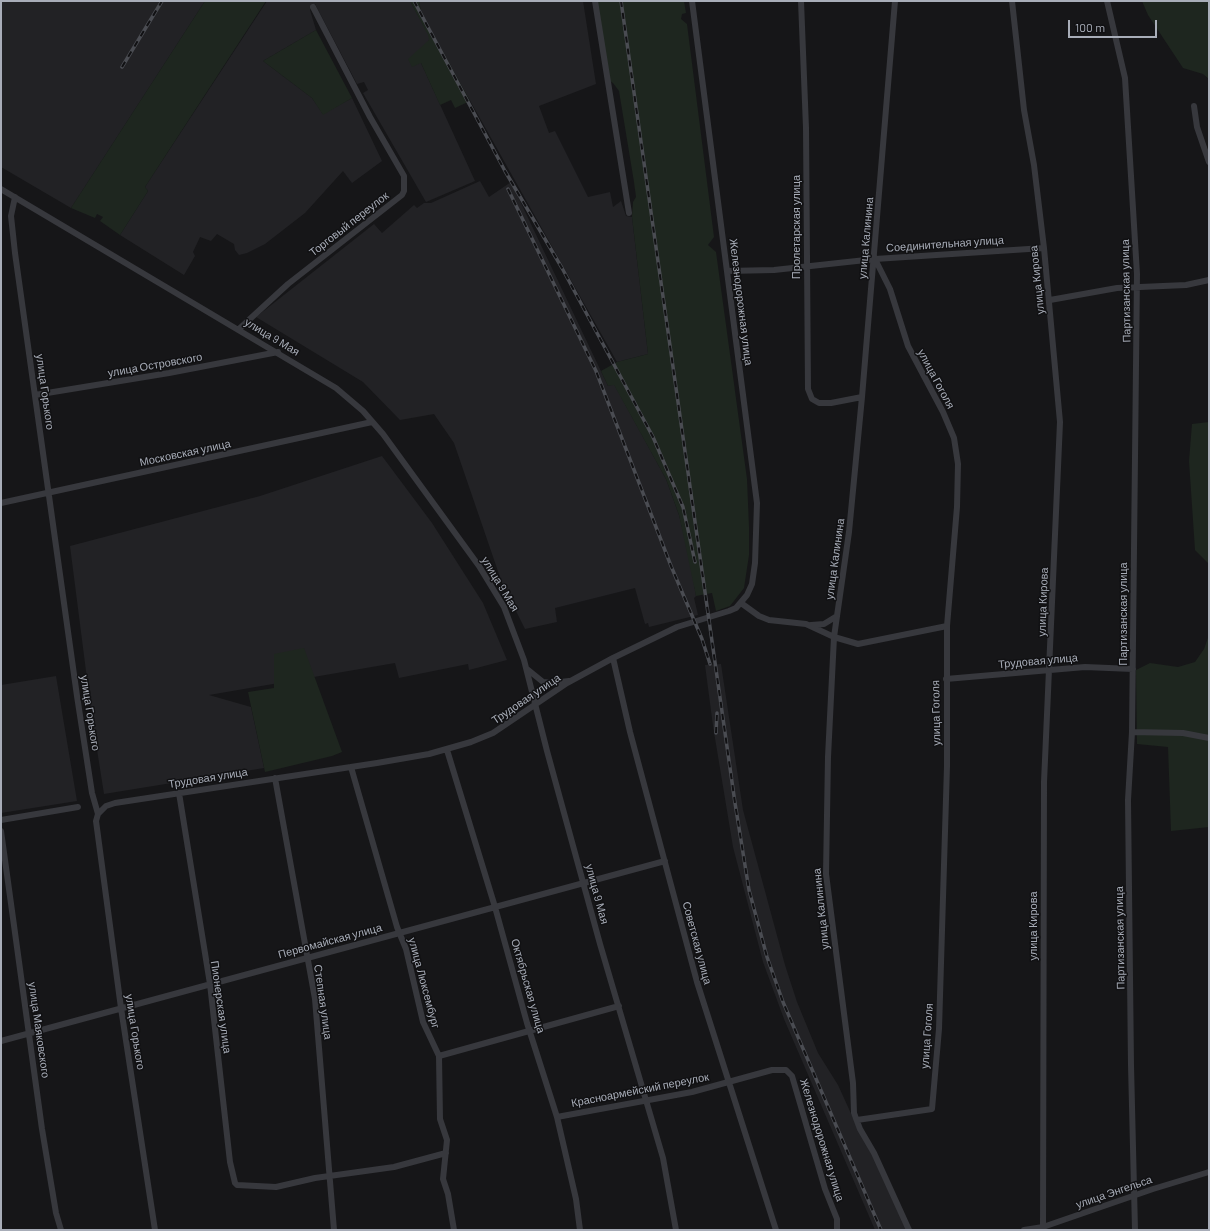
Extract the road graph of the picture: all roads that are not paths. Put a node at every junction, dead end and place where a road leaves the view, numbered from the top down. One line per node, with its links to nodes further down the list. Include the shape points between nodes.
1 (595, 1): 12 (street)
2 (692, 1): 16 (street, Железнодорожная улица)
3 (801, 1): 15 (street, Пролетарская улица, via 806,128)
4 (895, 1): 14 (street, улица Калинина)
5 (1012, 1): 13 (street, улица Кирова, via 1024,110 1034,165)
6 (1107, 1): 18 (street, Партизанская улица, via 1125,78)
7 (313, 7): 20 (street, Торговый переулок, via 404,176 405,187 402,195 288,284)
8 (1194, 106): 9 (street, via 1197,127)
9 (1209, 162)
10 (1, 189): 11 (street, улица 9 Мая)
11 (15, 197): 20 (street, улица 9 Мая); 22 (street, улица Горького, via 11,224)
12 (628, 213)
13 (1044, 248): 14 (street, Соединительная улица); 19 (street, улица Кирова)
14 (874, 259): 15 (street, Соединительная улица); 23 (street, улица Калинина); 30 (street, улица Гоголя, via 890,289 908,346 943,412 957,450 957,507)
15 (806, 266): 16 (street, Соединительная улица); 23 (street, Пролетарская улица, via 809,395 815,401 824,403)
16 (727, 271): 27 (street, Железнодорожная улица, via 756,504 753,578 747,596)
17 (1209, 280): 18 (street, via 1186,285)
18 (1136, 287): 19 (street); 35 (street, Партизанская улица)
19 (1050, 300): 34 (street, улица Кирова, via 1060,422)
20 (239, 329): 21 (street, улица 9 Мая)
21 (278, 352): 22 (street, улица Островского, via 169,373); 24 (street, улица 9 Мая, via 336,388)
22 (35, 394): 25 (street, улица Горького)
23 (862, 397): 28 (street, улица Калинина, via 849,532)
24 (372, 422): 25 (street, Московская улица); 33 (street, улица 9 Мая, via 444,516 498,596)
25 (49, 493): 26 (street, Московская улица); 46 (street, улица Горького, via 77,696 92,793)
26 (1, 503)
27 (741, 603): 29 (street, via 769,620); 32 (street, Трудовая улица, via 729,612 688,623)
28 (837, 616): 29 (street, via 824,624); 31 (street, улица Калинина)
29 (806, 624): 31 (street)
30 (947, 626): 31 (street, via 867,644); 37 (street, улица Гоголя)
31 (834, 638): 64 (street, улица Калинина, via 826,874 853,1083 854,1113)
32 (613, 658): 36 (street, Трудовая улица); 49 (street, Советская улица)
33 (526, 668): 36 (street, via 543,682); 38 (street, улица 9 Мая)
34 (1050, 669): 35 (street, Трудовая улица, via 1084,667); 37 (street, Трудовая улица); 69 (street, улица Кирова, via 1044,782)
35 (1133, 670): 39 (street, Партизанская улица)
36 (574, 679): 38 (street, Трудовая улица)
37 (946, 679): 64 (street, улица Гоголя, via 947,766 939,1021 932,1109)
38 (536, 704): 41 (street, Трудовая улица, via 493,733); 50 (street, улица 9 Мая, via 546,751)
39 (1132, 732): 40 (street, via 1183,733); 68 (street, Партизанская улица, via 1128,800)
40 (1209, 738)
41 (448, 750): 42 (street, Трудовая улица); 51 (street, Октябрьская улица)
42 (351, 767): 43 (street, Трудовая улица); 52 (street, улица Люксембург)
43 (275, 778): 44 (street, Трудовая улица); 53 (street, Степная улица)
44 (179, 793): 46 (street, Трудовая улица, via 115,803 106,806); 54 (street, Пионерская улица)
45 (78, 808): 47 (street)
46 (98, 814): 56 (street, улица Горького, via 96,821)
47 (1, 820)
48 (1, 831): 58 (street, улица Маяковского)
49 (665, 861): 50 (street, Первомайская улица); 61 (street, Советская улица)
50 (584, 882): 51 (street, Первомайская улица); 55 (street, улица 9 Мая)
51 (495, 907): 52 (street, Первомайская улица); 57 (street, Октябрьская улица)
52 (400, 932): 53 (street, Первомайская улица); 60 (street, улица Люксембург, via 422,1022)
53 (307, 958): 54 (street, Первомайская улица); 67 (street, Степная улица, via 318,1024)
54 (210, 984): 56 (street, Первомайская улица); 67 (street, Пионерская улица, via 233,1179 237,1185 276,1187)
55 (619, 1006): 57 (street); 62 (street, улица 9 Мая)
56 (121, 1008): 58 (street, Первомайская улица); 71 (street, улица Горького)
57 (530, 1032): 60 (street); 63 (street, Октябрьская улица)
58 (29, 1034): 59 (street, Первомайская улица); 70 (street, улица Маяковского, via 43,1137)
59 (1, 1041)
60 (439, 1056): 65 (street, улица Люксембург, via 440,1119 446,1140)
61 (727, 1082): 62 (street, Красноармейский переулок, via 692,1092); 76 (street, Советская улица); 77 (street, Железнодорожная улица, via 781,1069 788,1071 792,1076 825,1189 837,1219)
62 (646, 1099): 63 (street, Красноармейский переулок); 75 (street, улица 9 Мая, via 663,1158)
63 (557, 1117): 74 (street, Октябрьская улица, via 576,1199)
64 (857, 1120): 78 (street)
65 (446, 1153): 67 (street, via 394,1166); 73 (street, улица Люксембург, via 443,1179)
66 (1209, 1172): 68 (street, улица Энгельса)
67 (330, 1176): 72 (street, Степная улица)
68 (1134, 1196): 69 (street, улица Энгельса); 80 (street, Партизанская улица)
69 (1043, 1228): 79 (street, улица Энгельса)
70 (61, 1230)
71 (155, 1230)
72 (334, 1230)
73 (454, 1230)
74 (580, 1230)
75 (676, 1230)
76 (776, 1230)
77 (837, 1230)
78 (909, 1230)
79 (1024, 1230)
80 (1135, 1230)

